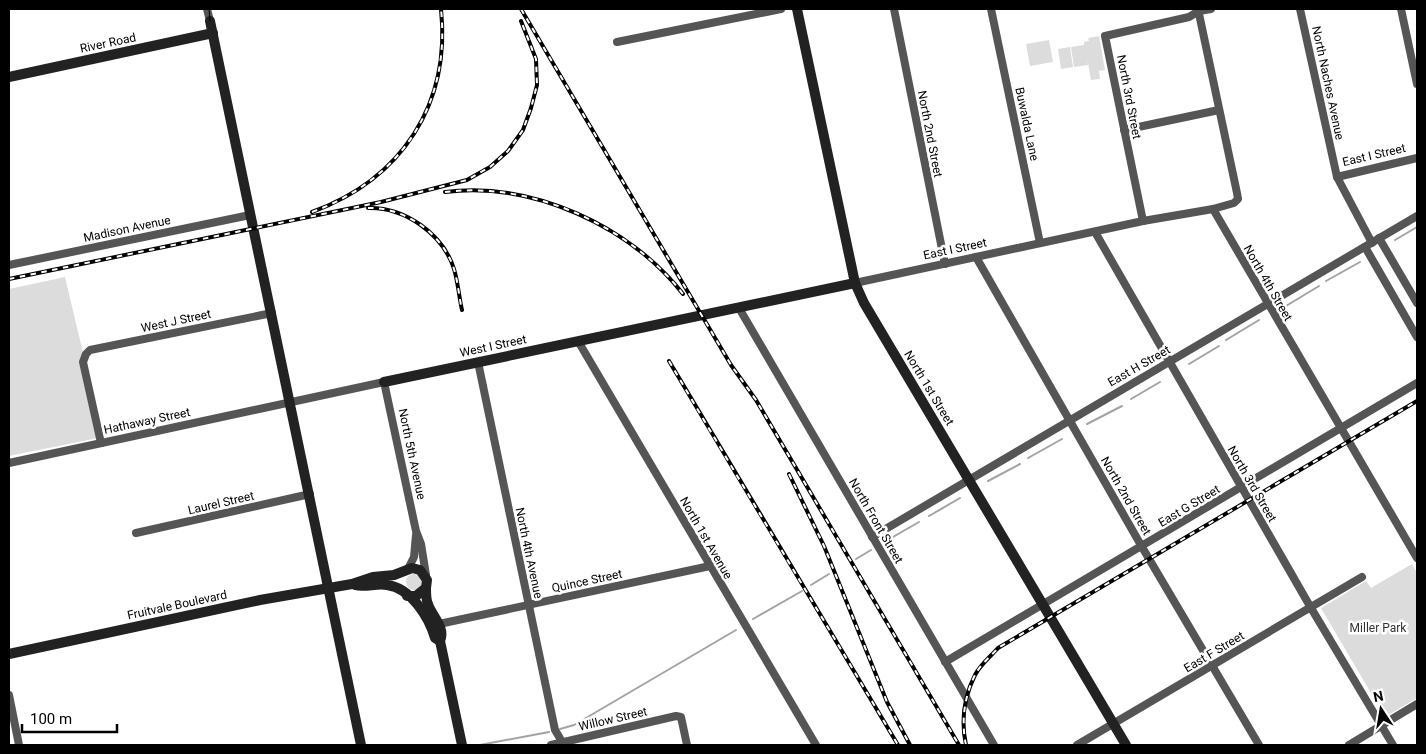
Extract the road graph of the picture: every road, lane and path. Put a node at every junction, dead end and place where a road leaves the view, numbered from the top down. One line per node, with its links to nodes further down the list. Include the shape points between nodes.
1 (208, 9): 10 (street)
2 (781, 9): 12 (street)
3 (797, 9): 29 (main road, North 1st Street)
4 (894, 9): 27 (street, North 2nd Street)
5 (991, 9): 24 (street, Buwalda Lane)
6 (1211, 9): 9 (street)
7 (1300, 9): 18 (street, North Naches Avenue)
8 (1401, 9): 14 (street)
9 (1198, 10): 15 (street); 16 (street, North 3rd Street, via 1189,17 1105,36)
10 (210, 21): 11 (main road)
11 (213, 33): 13 (main road, River Road); 20 (main road)
12 (617, 42)
13 (9, 77)
14 (1417, 84)
15 (1219, 110): 16 (street); 19 (street, via 1238,199)
16 (1124, 130): 22 (street, North 3rd Street)
17 (1417, 158): 18 (street, East I Street)
18 (1337, 177): 25 (street, North Naches Avenue)
19 (1213, 209): 22 (street, East I Street); 30 (street, North 4th Street)
20 (250, 215): 28 (street, Madison Avenue); 33 (main road)
21 (1417, 216): 25 (street, East H Street)
22 (1143, 221): 23 (street, East I Street)
23 (1095, 232): 24 (street, East I Street); 38 (street, North 3rd Street)
24 (1040, 243): 26 (street, East I Street)
25 (1372, 243): 30 (street, East H Street); 31 (street, North Naches Avenue); 35 (street, North Naches Avenue)
26 (976, 257): 27 (street, East I Street); 42 (street, North 2nd Street)
27 (945, 264): 29 (street, East I Street)
28 (9, 265)
29 (855, 283): 32 (main road, East I Street); 46 (main road, North 1st Street)
30 (1267, 303): 38 (street, East H Street); 43 (street, North 4th Street)
31 (1417, 303)
32 (739, 308): 34 (main road, East I Street); 51 (street, North Front Street)
33 (272, 313): 41 (main road); 44 (street, West J Street, via 90,350 83,362)
34 (702, 316): 36 (main road, West I Street)
35 (1417, 337)
36 (578, 341): 37 (main road, West I Street); 55 (street, North 1st Avenue)
37 (478, 362): 39 (main road, West I Street); 63 (street, North 4th Avenue)
38 (1168, 362): 42 (street, East H Street); 47 (street, North 3rd Street)
39 (384, 382): 41 (street, West I Street); 49 (street, North 5th Avenue)
40 (1417, 384): 43 (street, East G Street)
41 (290, 402): 44 (street, Hathaway Street); 48 (main road)
42 (1069, 420): 46 (street, East H Street); 53 (street, North 2nd Street)
43 (1341, 429): 47 (street, East G Street); 52 (street, North 4th Street)
44 (100, 443): 45 (street, Hathaway Street)
45 (9, 463)
46 (969, 479): 51 (street, East H Street); 64 (main road, North 1st Street)
47 (1241, 488): 53 (street, East G Street); 65 (street, North 3rd Street)
48 (310, 494): 50 (street, Laurel Street); 60 (main road)
49 (416, 531): 56 (street, North 5th Avenue, via 414,557); 57 (street, North 5th Avenue)
50 (136, 533)
51 (872, 537): 69 (street, North Front Street)
52 (1414, 546): 54 (street, North 4th Street)
53 (1142, 547): 64 (street, East G Street); 70 (street, North 2nd Street)
54 (1417, 558)
55 (710, 566): 63 (street, Quince Street); 81 (street, North 1st Avenue)
56 (405, 571): 57 (main road, Fruitvale Boulevard, via 416,568); 59 (main road, Fruitvale Boulevard); 62 (main road, via 399,581)
57 (426, 575): 61 (main road)
58 (1362, 577): 65 (street, East F Street)
59 (352, 584): 60 (main road, Fruitvale Boulevard); 62 (main road, Fruitvale Boulevard, via 387,585)
60 (330, 588): 68 (main road, Fruitvale Boulevard); 77 (main road)
61 (426, 588): 62 (main road, via 420,595); 66 (main road, via 428,605)
62 (404, 593): 67 (main road, via 421,609 435,638)
63 (529, 605): 66 (street, Quince Street); 75 (street, North 4th Avenue, via 555,730)
64 (1043, 606): 69 (street, East G Street); 73 (main road, North 1st Street)
65 (1311, 608): 70 (street, East F Street); 74 (street, North 3rd Street)
66 (439, 624): 67 (main road)
67 (440, 641): 78 (main road)
68 (9, 654)
69 (945, 662): 82 (street, North Front Street)
70 (1212, 666): 73 (street, East F Street); 85 (street, North 2nd Street)
71 (9, 695): 76 (street)
72 (1417, 704): 74 (street)
73 (1113, 724): 83 (street, East F Street); 84 (main road, North 1st Street)
74 (1381, 726): 86 (street); 87 (street, North 3rd Street)
75 (562, 744): 79 (street, Willow Street); 80 (street, Willow Street, via 682,717)
76 (19, 745)
77 (361, 745)
78 (462, 745)
79 (550, 745)
80 (688, 745)
81 (816, 745)
82 (994, 745)
83 (1077, 745)
84 (1126, 745)
85 (1259, 745)
86 (1348, 745)
87 (1393, 745)

